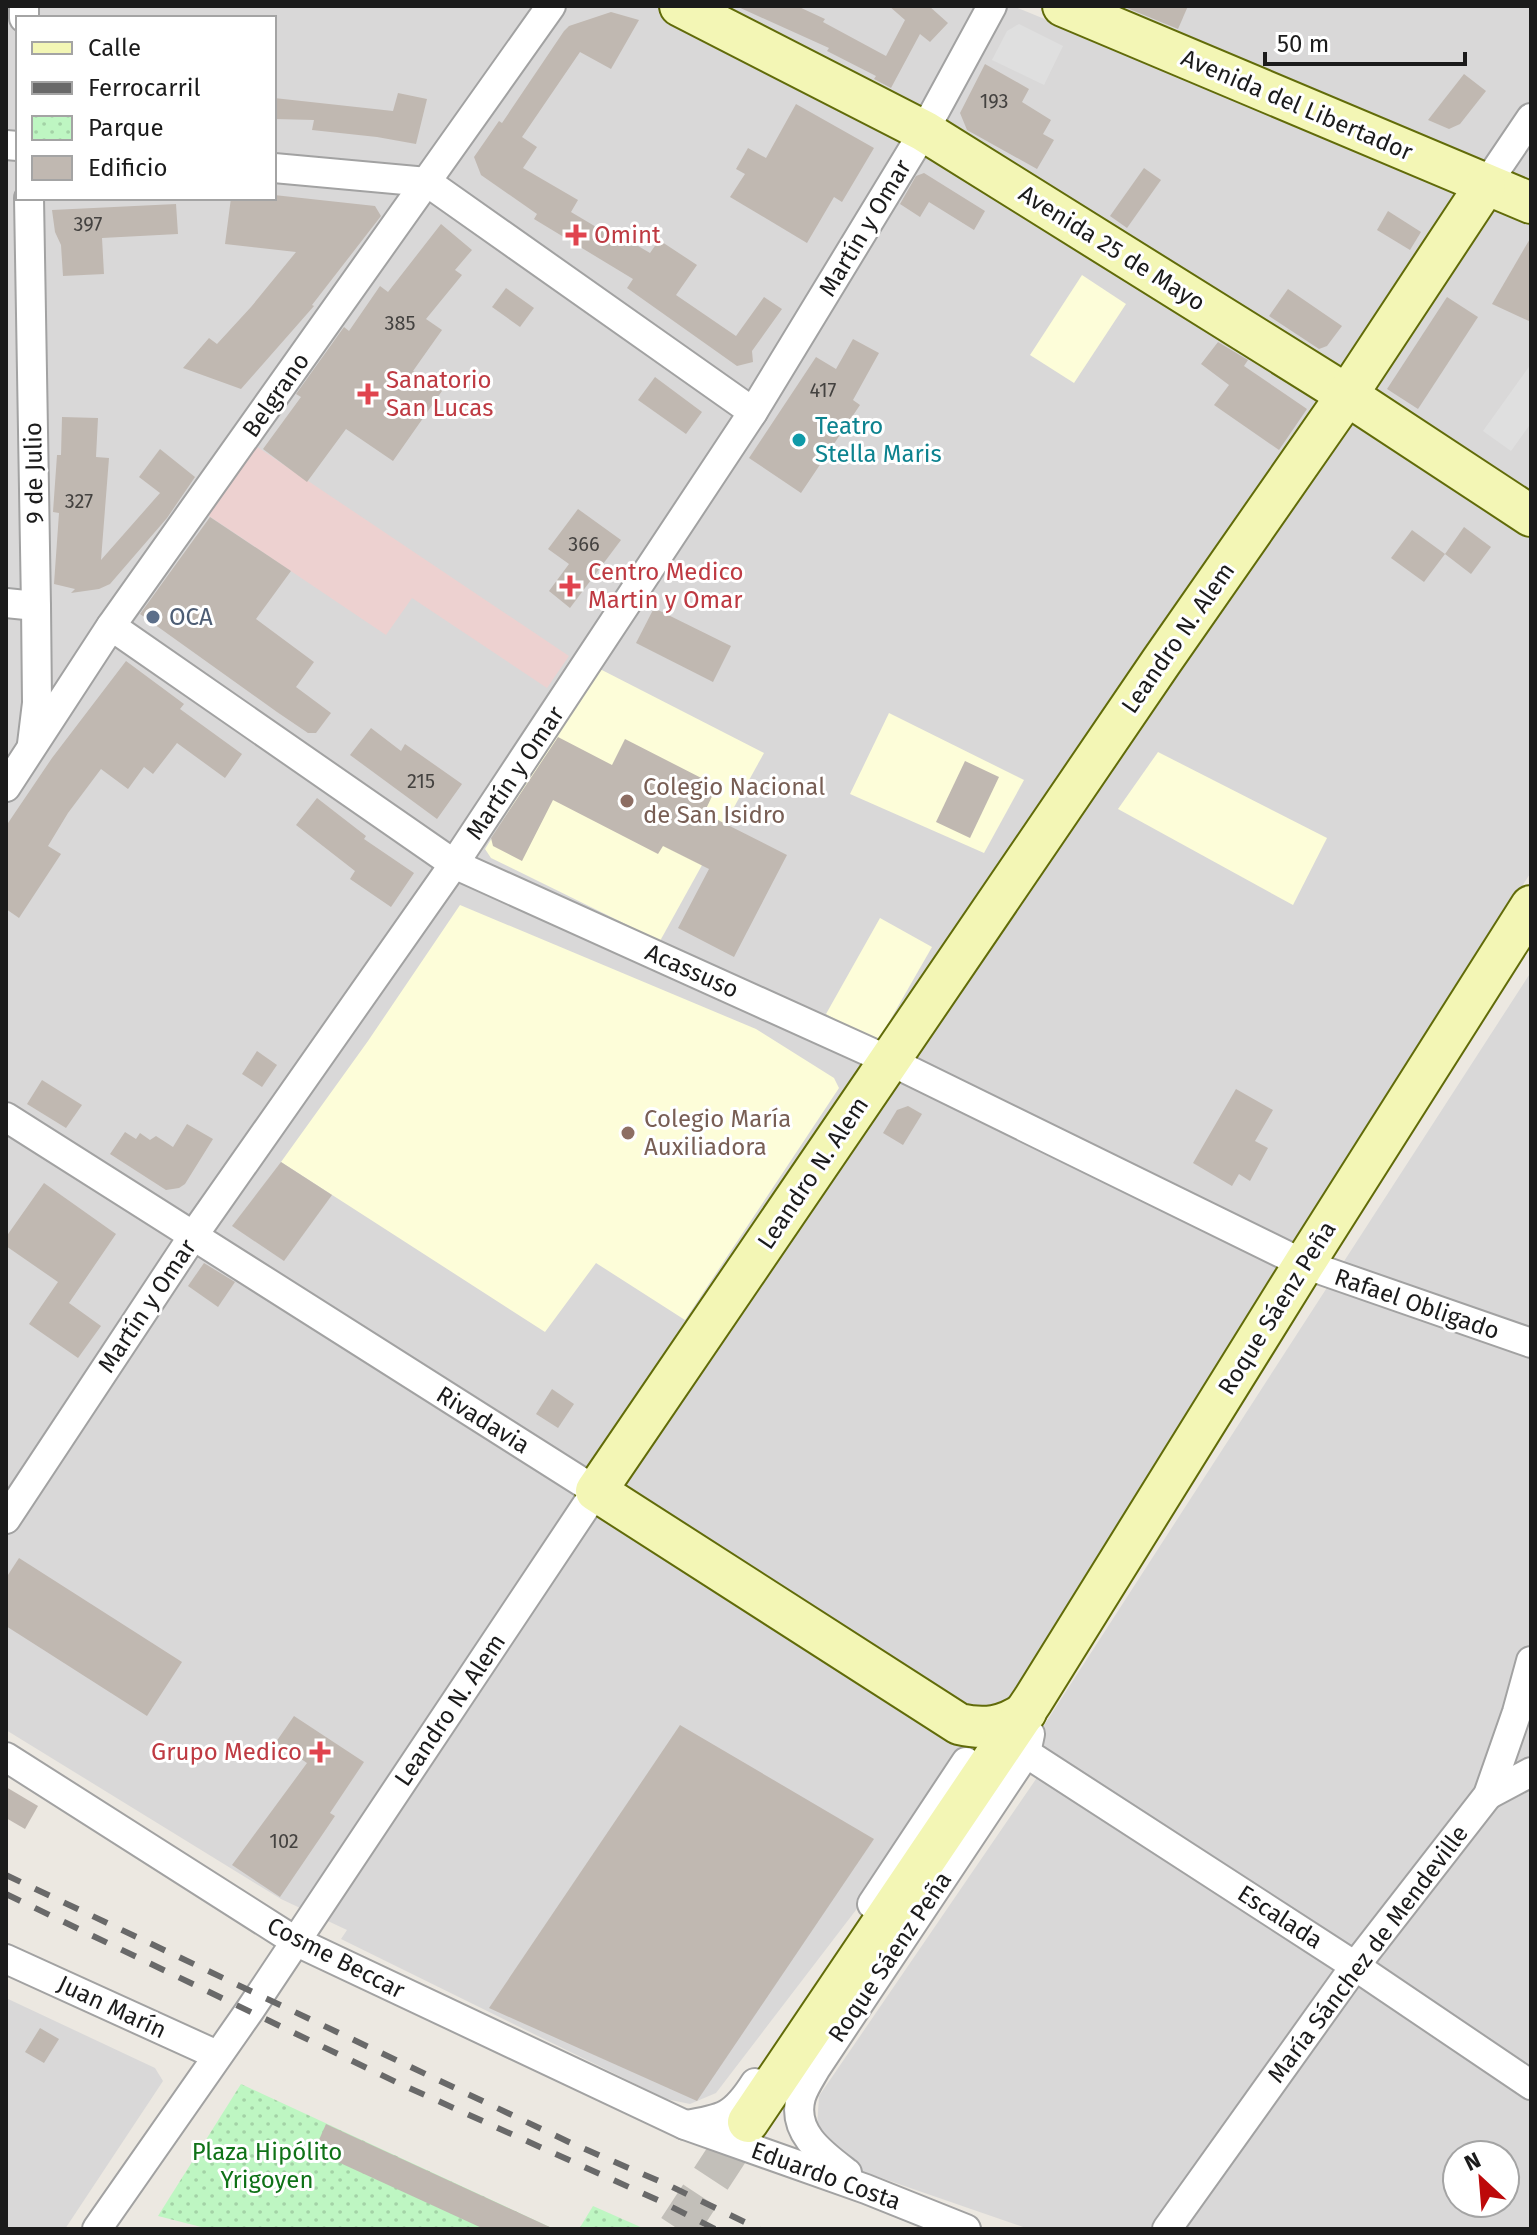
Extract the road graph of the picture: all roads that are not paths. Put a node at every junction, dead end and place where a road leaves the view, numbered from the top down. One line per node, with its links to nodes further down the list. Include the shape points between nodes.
1 (551, 6): 8 (street, Belgrano)
2 (680, 6): 6 (main road, Avenida 25 de Mayo)
3 (992, 6): 6 (street, Martín y Omar)
4 (1063, 6): 9 (main road, Avenida del Libertador)
5 (1531, 118): 9 (street, Leandro N. Alem)
6 (924, 131): 12 (main road, Avenida 25 de Mayo); 13 (street, Martín y Omar)
7 (276, 168): 8 (street)
8 (427, 182): 13 (street); 17 (street, Belgrano)
9 (1485, 186): 11 (main road, Avenida del Libertador); 12 (main road, Leandro N. Alem)
10 (29, 200): 16 (street, 9 de Julio)
11 (1531, 203)
12 (1347, 395): 14 (main road, Avenida 25 de Mayo); 22 (main road, Leandro N. Alem)
13 (753, 412): 20 (street, Martín y Omar)
14 (1531, 516)
15 (6, 603): 16 (street)
16 (36, 606): 18 (street, 9 de Julio, via 37,703)
17 (111, 626): 18 (street, Belgrano); 20 (street, Acassuso)
18 (31, 748): 19 (street, Belgrano)
19 (6, 787)
20 (454, 864): 22 (street, Acassuso); 24 (street, Martín y Omar)
21 (1531, 906): 25 (main road, Roque Sáenz Peña)
22 (890, 1061): 25 (street, Acassuso); 27 (main road, Leandro N. Alem)
23 (6, 1117): 24 (street, Rivadavia)
24 (193, 1236): 27 (street, Rivadavia); 28 (street, Martín y Omar)
25 (1304, 1264): 26 (street, Rafael Obligado); 30 (main road, Roque Sáenz Peña)
26 (1531, 1343)
27 (596, 1491): 31 (main road, Rivadavia); 37 (street, Leandro N. Alem)
28 (6, 1519)
29 (1531, 1661): 35 (street, María Sánchez de Mendeville)
30 (1026, 1712): 31 (main road, Rivadavia); 32 (street); 36 (main road, Roque Sáenz Peña)
31 (962, 1743): 36 (main road, via 961,1790); 43 (street, Roque Sáenz Peña, via 741,2106 717,2120)
32 (1026, 1753): 39 (street, Escalada); 44 (street, Roque Sáenz Peña, via 801,2097 801,2125 814,2148)
33 (6, 1757): 37 (street, Cosme Beccar)
34 (1531, 1772): 35 (street)
35 (1488, 1795): 39 (street, María Sánchez de Mendeville)
36 (950, 1822): 42 (main road, Roque Sáenz Peña)
37 (295, 1941): 40 (street, Leandro N. Alem); 43 (street, Cosme Beccar)
38 (6, 1959): 40 (street, Juan Marín)
39 (1355, 1966): 41 (street, Escalada); 47 (street, María Sánchez de Mendeville)
40 (217, 2055): 45 (street, Leandro N. Alem)
41 (1531, 2085)
42 (748, 2122)
43 (685, 2125): 44 (street, Eduardo Costa)
44 (866, 2189): 46 (street, Eduardo Costa)
45 (97, 2229)
46 (966, 2229)
47 (1167, 2229)

